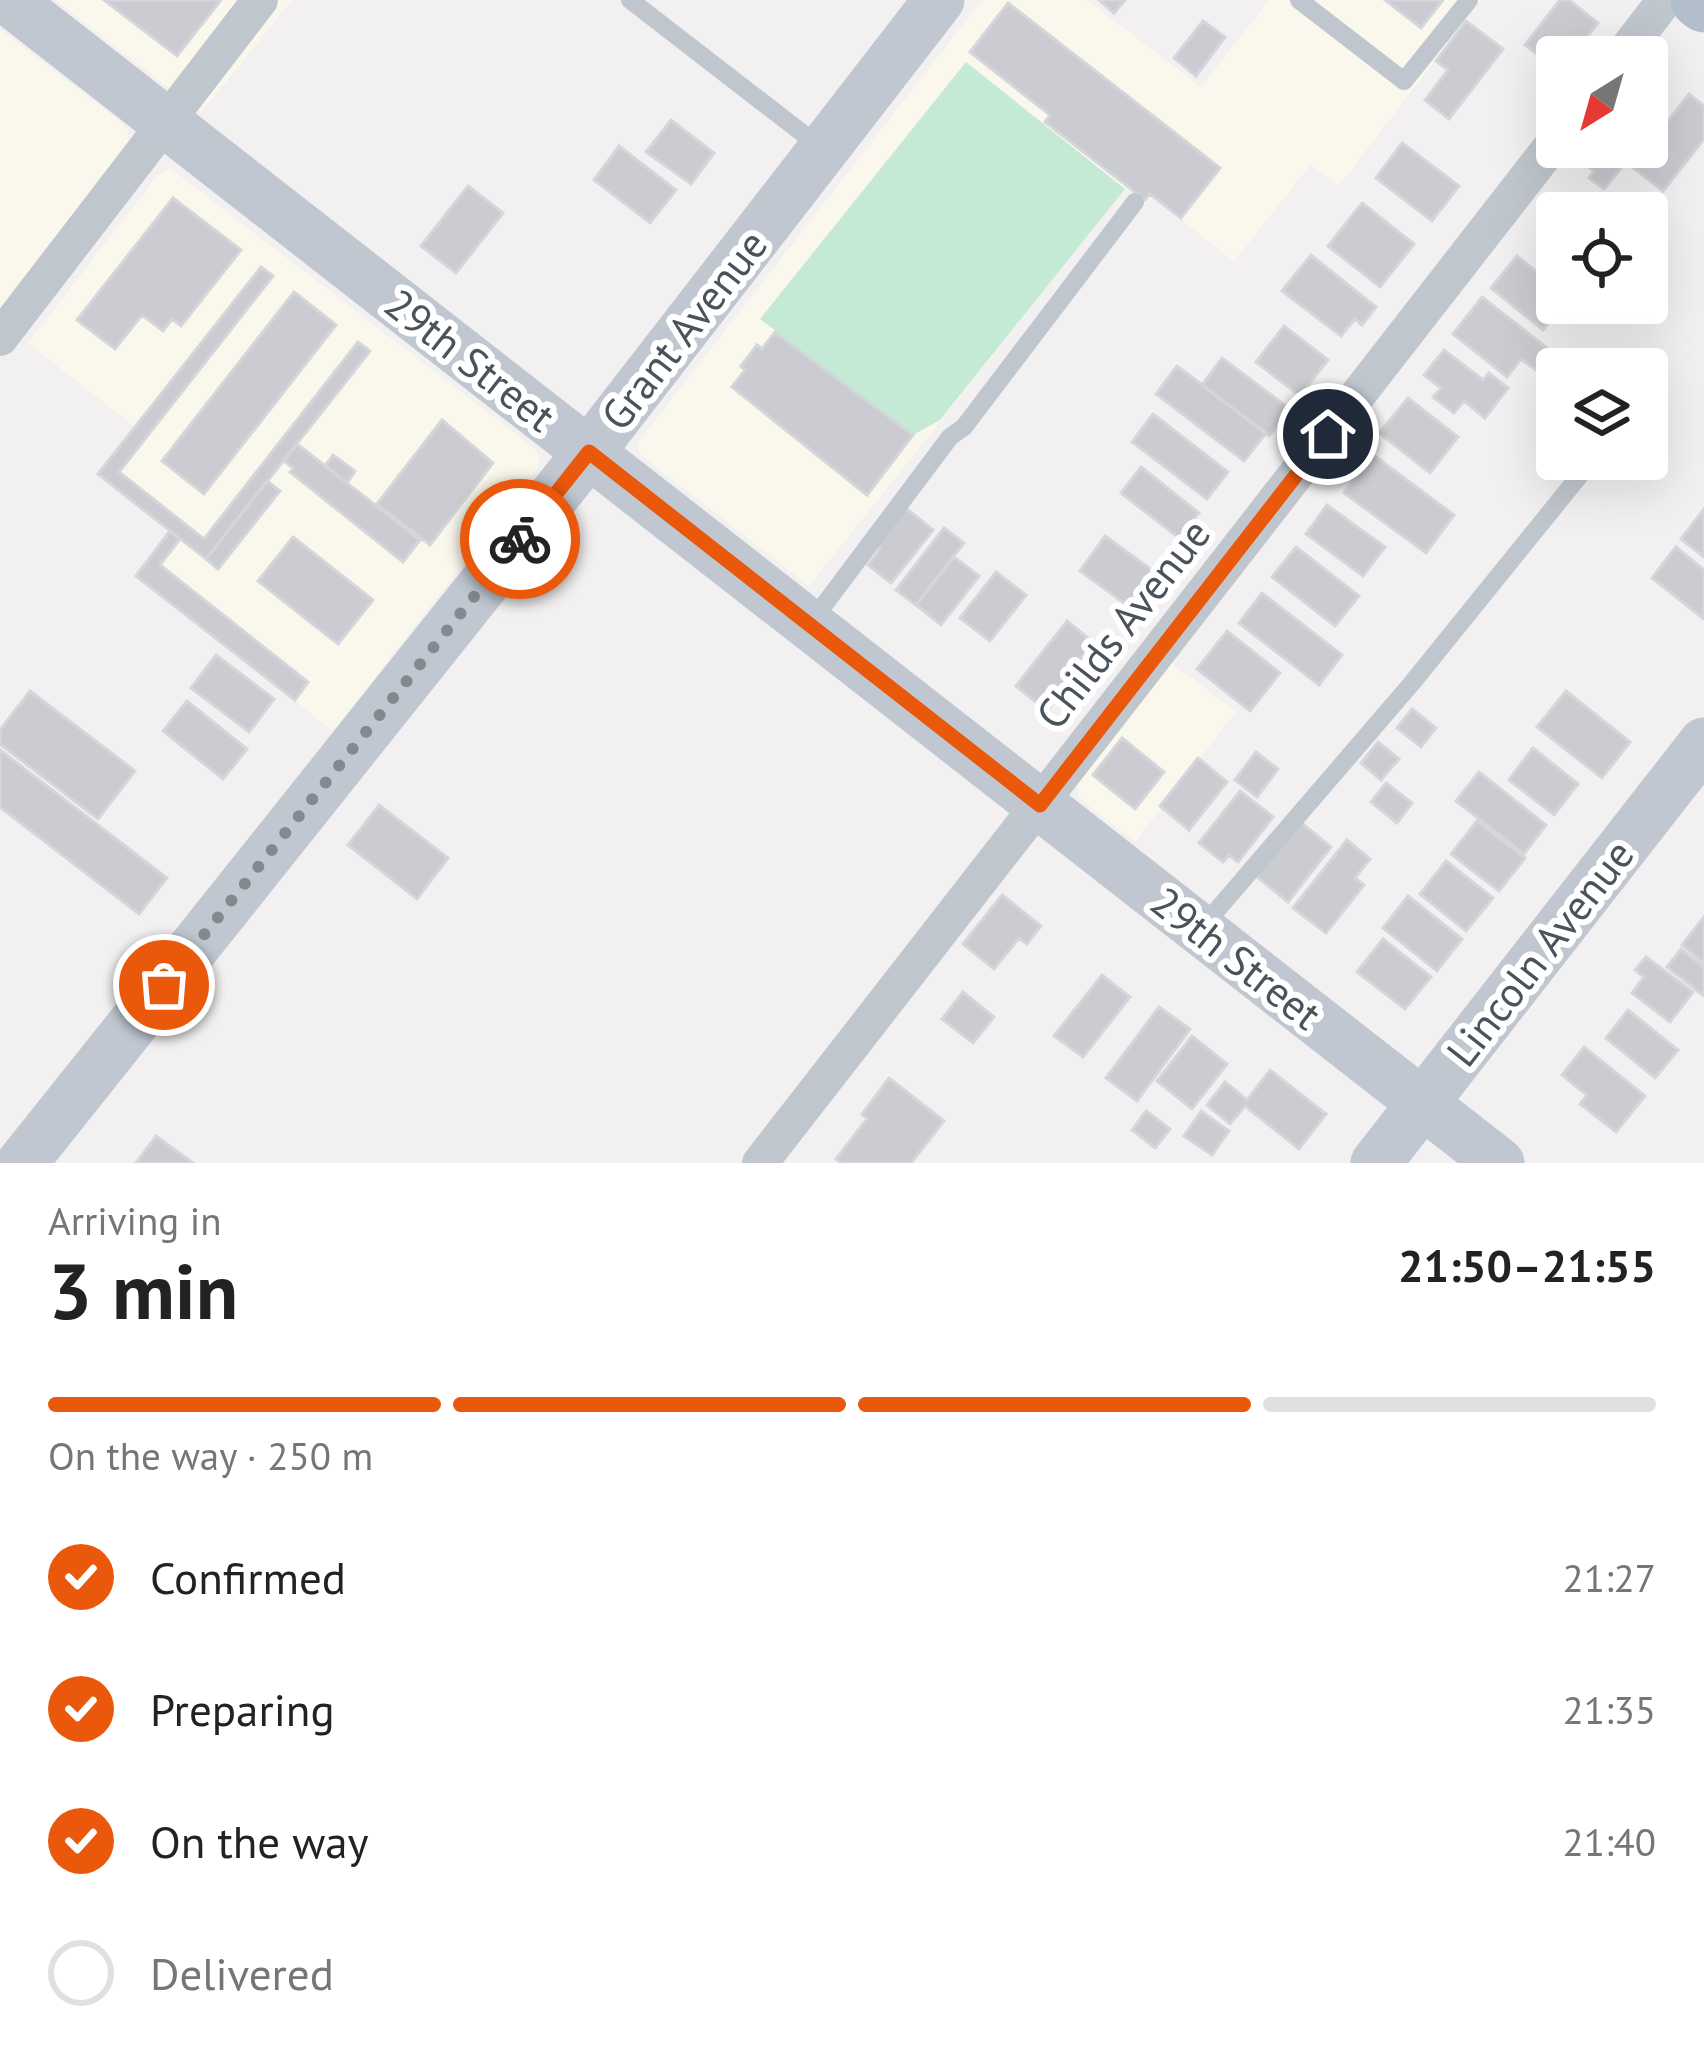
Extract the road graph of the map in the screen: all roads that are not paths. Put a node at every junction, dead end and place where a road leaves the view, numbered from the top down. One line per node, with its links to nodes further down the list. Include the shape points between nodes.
1 (10, 0): 9 (street, 29th Street)
2 (260, 0): 9 (street)
3 (630, 0): 10 (lane)
4 (939, 0): 10 (street, Grant Avenue)
5 (1299, 0): 6 (lane, via 1405,81)
6 (1469, 0)
7 (1665, 0): 8 (street)
8 (1637, 36)
9 (166, 122): 13 (street); 14 (street, 29th Street)
10 (823, 149): 14 (street, Grant Avenue)
11 (1536, 166): 18 (street, Childs Avenue)
12 (1135, 202): 16 (lane)
13 (0, 338)
14 (589, 452): 16 (street, 29th Street); 21 (street, Grant Avenue)
15 (1576, 480): 19 (lane)
16 (809, 625): 18 (street, 29th Street)
17 (1704, 742): 20 (street, Lincoln Avenue)
18 (1040, 805): 19 (street, 29th Street); 22 (street, Childs Avenue)
19 (1200, 930): 20 (street, 29th Street)
20 (1422, 1104): 23 (street, Lincoln Avenue); 24 (street, 29th Street)
21 (22, 1163)
22 (760, 1163)
23 (1376, 1163)
24 (1499, 1163)

